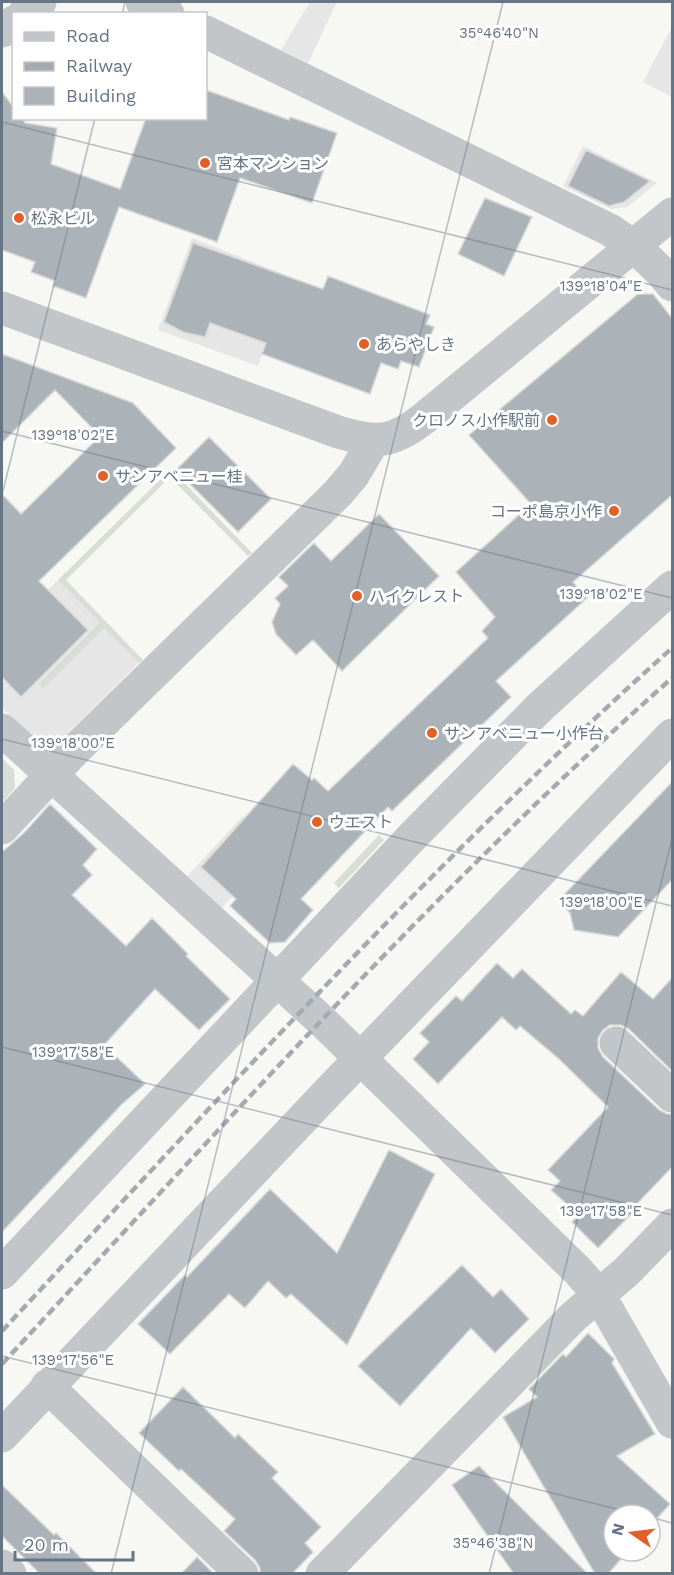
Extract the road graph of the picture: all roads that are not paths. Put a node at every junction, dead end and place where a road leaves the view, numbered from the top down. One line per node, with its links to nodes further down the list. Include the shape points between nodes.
1 (40, 2): 3 (street)
2 (142, 2): 4 (street)
3 (27, 12)
4 (164, 12)
5 (207, 32): 7 (street, via 590,219)
6 (672, 214): 7 (street)
7 (634, 246): 8 (street); 10 (street, via 408,431 394,438)
8 (672, 285)
9 (2, 308): 10 (street, via 338,432)
10 (374, 440): 14 (street, via 338,493)
11 (672, 587): 16 (street, via 539,708)
12 (2, 730): 14 (street)
13 (672, 735): 18 (street)
14 (51, 776): 15 (street); 16 (street)
15 (2, 828)
16 (278, 979): 18 (street); 21 (street)
17 (616, 1043): 19 (street)
18 (361, 1057): 22 (street); 23 (street)
19 (672, 1096)
20 (672, 1225): 22 (street)
21 (2, 1272)
22 (599, 1295): 24 (street); 29 (street)
23 (47, 1386): 25 (street); 28 (street)
24 (672, 1422)
25 (2, 1436)
26 (2, 1566): 27 (street)
27 (10, 1574)
28 (242, 1574)
29 (322, 1574)

